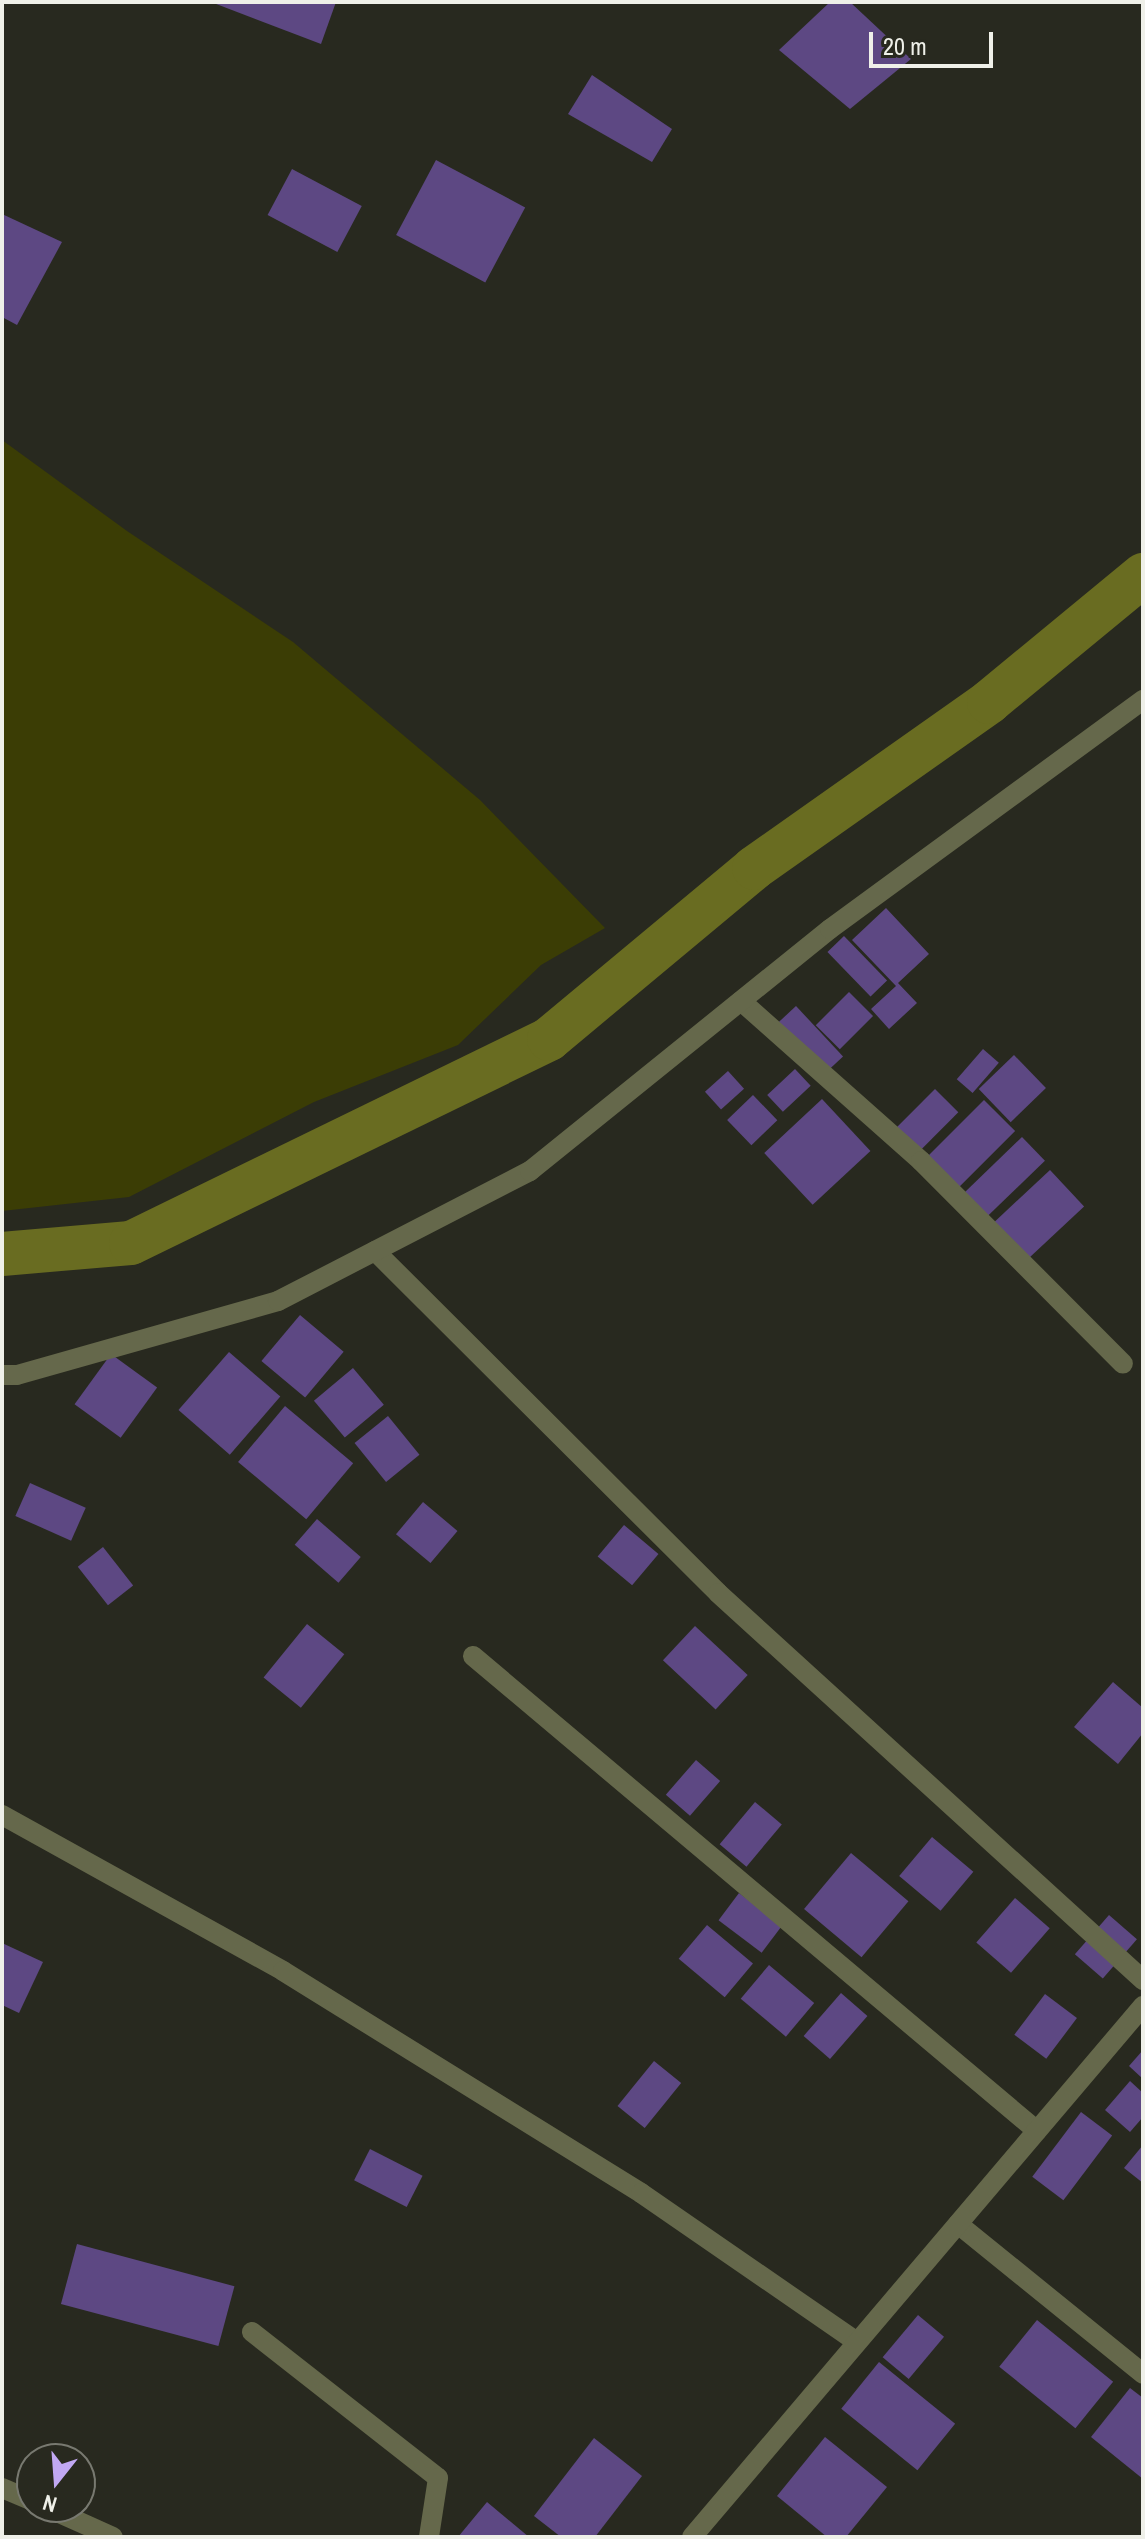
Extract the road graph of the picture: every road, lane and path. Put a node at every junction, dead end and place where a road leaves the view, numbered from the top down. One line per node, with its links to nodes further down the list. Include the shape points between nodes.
1 (1143, 700): 2 (street, via 830,929)
2 (741, 1001): 3 (street, via 530,1171); 4 (street, via 921,1161)
3 (375, 1251): 5 (street, via 278,1301); 8 (street, via 718,1593)
4 (1123, 1364)
5 (2, 1375)
6 (473, 1656): 10 (street)
7 (2, 1815): 13 (street, via 296,1979 641,2193)
8 (1143, 1980)
9 (1143, 2006): 10 (street)
10 (1037, 2131): 11 (street)
11 (958, 2224): 13 (street); 14 (street)
12 (252, 2332): 17 (street, via 438,2478)
13 (857, 2342): 18 (street)
14 (1143, 2374)
15 (82, 2523): 16 (street)
16 (113, 2537)
17 (429, 2537)
18 (692, 2537)

